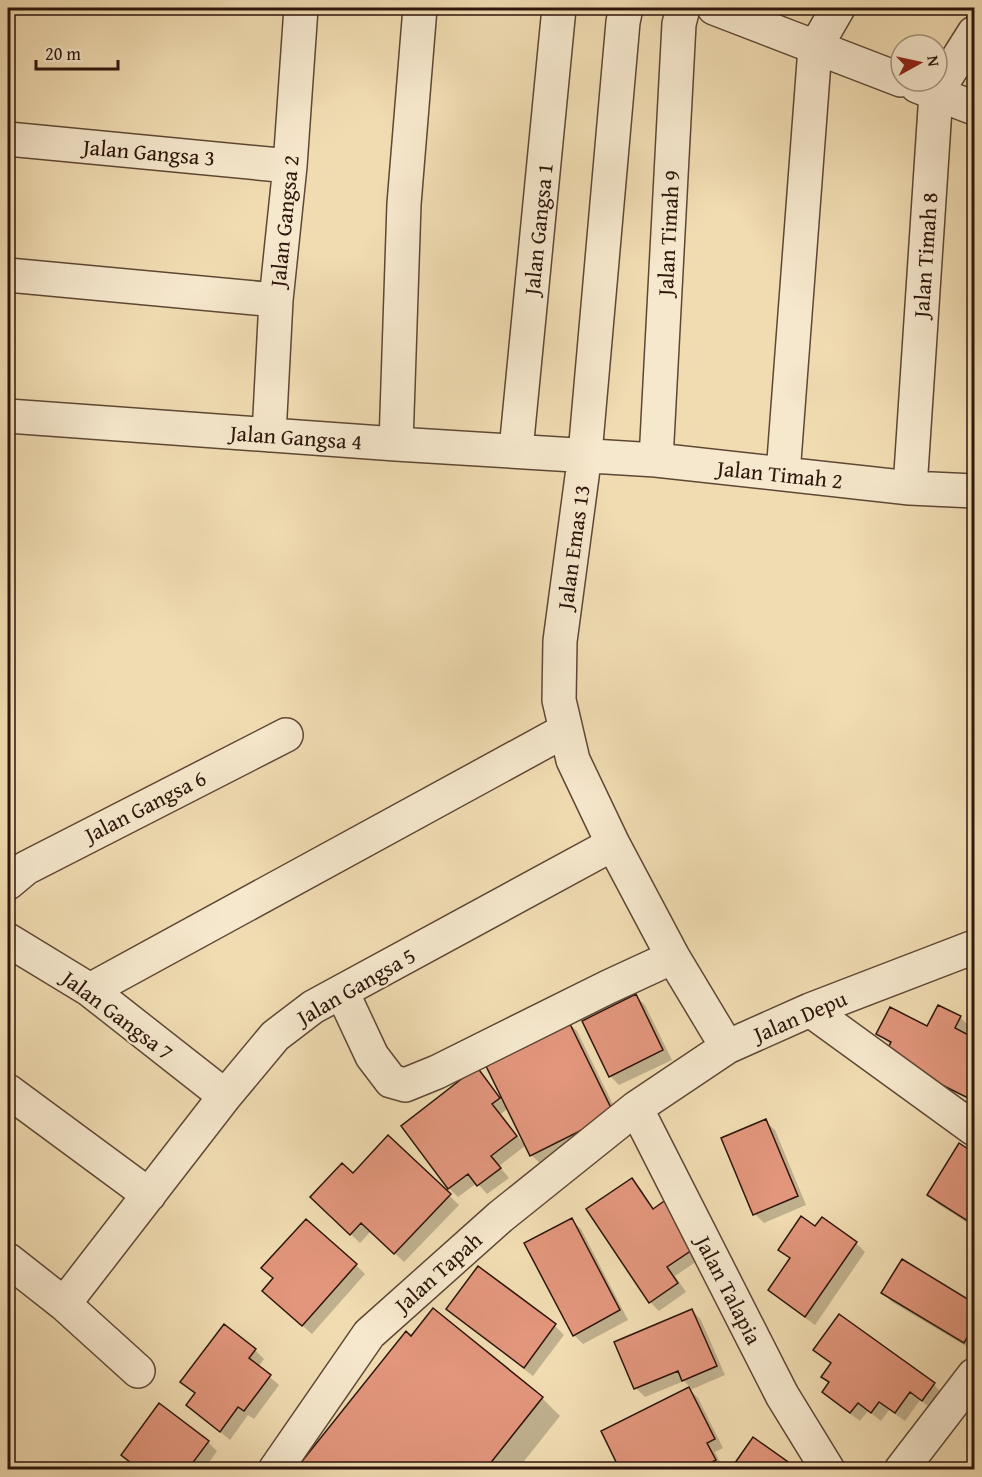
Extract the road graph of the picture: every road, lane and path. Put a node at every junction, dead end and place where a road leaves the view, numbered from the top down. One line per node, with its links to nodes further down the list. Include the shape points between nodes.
1 (301, 8): 15 (street, Jalan Gangsa 2)
2 (420, 8): 20 (street, via 404,204)
3 (559, 8): 21 (street, Jalan Gangsa 1)
4 (626, 8): 22 (street, Jalan Emas 13)
5 (683, 8): 23 (street, Jalan Timah 9, via 679,24)
6 (714, 8): 9 (street)
7 (838, 8): 9 (street)
8 (975, 33): 10 (street, Jalan Timah 8)
9 (815, 48): 11 (street); 24 (street)
10 (949, 73)
11 (889, 75)
12 (936, 93): 13 (street); 25 (street, Jalan Timah 8)
13 (975, 108)
14 (8, 139): 15 (street, Jalan Gangsa 3)
15 (290, 166): 17 (street, Jalan Gangsa 2)
16 (8, 275): 17 (street)
17 (276, 300): 19 (street, Jalan Gangsa 2)
18 (8, 416): 19 (street, Jalan Gangsa 4)
19 (269, 435): 20 (street, Jalan Gangsa 4)
20 (396, 444): 21 (street, Jalan Gangsa 4)
21 (516, 450): 22 (street, Jalan Gangsa 4)
22 (585, 454): 23 (street, Jalan Timah 2); 27 (street, Jalan Emas 13, via 560,641 559,700)
23 (656, 460): 24 (street, Jalan Timah 2)
24 (783, 474): 25 (street, Jalan Timah 2)
25 (910, 488): 26 (street, Jalan Timah 2)
26 (975, 491)
27 (566, 730): 29 (street, Jalan Emas 13, via 573,760); 34 (street)
28 (286, 735): 30 (street, Jalan Gangsa 6, via 26,868)
29 (613, 844): 33 (street, Jalan Emas 13); 35 (street, Jalan Gangsa 5)
30 (8, 883)
31 (8, 939): 34 (street, Jalan Gangsa 7)
32 (975, 947): 36 (street, Jalan Depu)
33 (673, 957): 35 (street, via 405,1085 392,1081 372,1056); 37 (street, Jalan Emas 13)
34 (90, 990): 39 (street, Jalan Gangsa 7)
35 (342, 992): 39 (street, Jalan Gangsa 5, via 313,1007 275,1036)
36 (810, 1010): 37 (street, Jalan Depu); 41 (street)
37 (727, 1047): 40 (street, Jalan Depu)
38 (8, 1091): 42 (street)
39 (225, 1096): 42 (street, Jalan Gangsa 5)
40 (636, 1108): 47 (street, Jalan Tapah, via 500,1217 369,1334); 48 (street, Jalan Talapia, via 782,1395)
41 (975, 1129)
42 (149, 1195): 44 (street, Jalan Gangsa 5)
43 (8, 1260): 44 (street)
44 (64, 1304): 45 (street)
45 (138, 1371)
46 (975, 1375): 49 (street)
47 (275, 1470)
48 (828, 1470)
49 (901, 1470)

